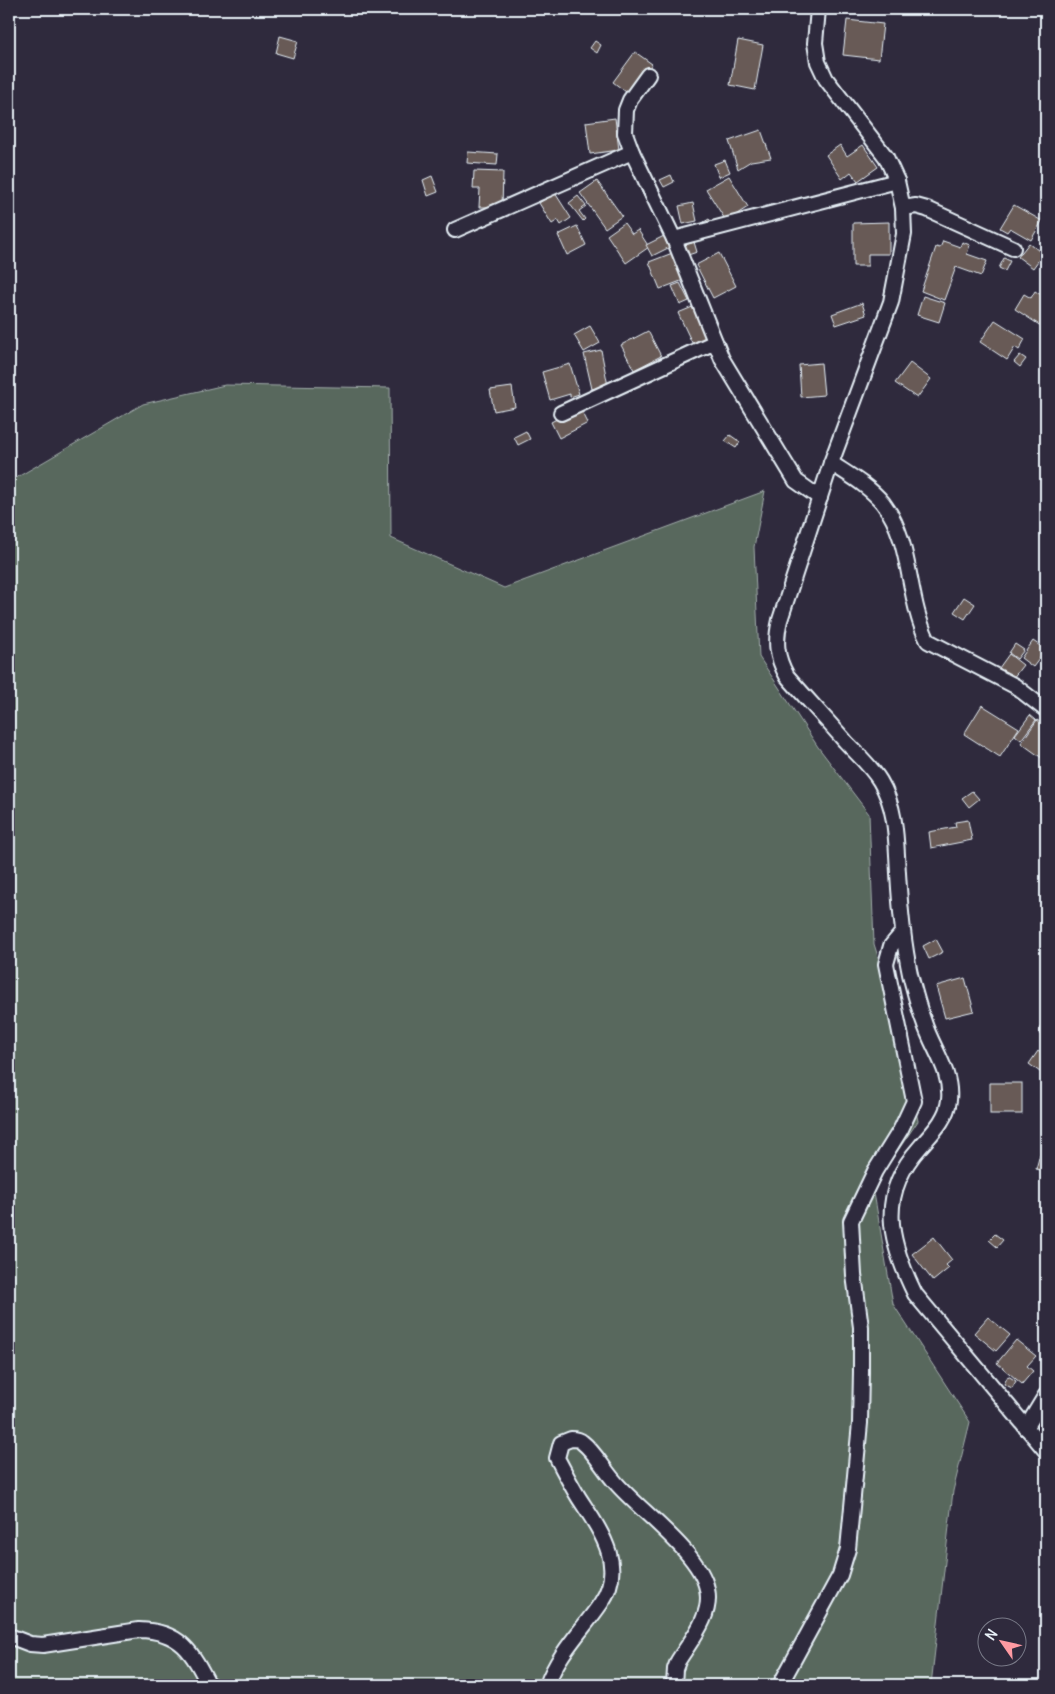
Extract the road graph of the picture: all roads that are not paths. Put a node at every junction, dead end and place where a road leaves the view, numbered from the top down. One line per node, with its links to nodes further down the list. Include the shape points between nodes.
1 (818, 9): 4 (street, via 815,43 818,62 826,79 886,156)
2 (648, 75): 3 (street, via 626,110 625,133)
3 (632, 152): 6 (street); 7 (street)
4 (897, 181): 5 (street); 7 (street)
5 (903, 208): 8 (street, via 916,206 927,209); 11 (street, via 904,234 891,302)
6 (455, 230)
7 (674, 239): 9 (street)
8 (1013, 248)
9 (715, 342): 10 (street); 12 (street, via 722,359 796,481)
10 (561, 413)
11 (831, 463): 12 (street); 13 (street, via 864,485 883,503 899,535 920,627 928,641 1015,686)
12 (820, 498): 14 (street, via 780,620 776,649 787,676 865,762 890,802 895,826)
13 (1046, 710)
14 (902, 933): 16 (street, via 924,1022 949,1079 950,1091 940,1124 902,1169 895,1186 891,1222 902,1267 915,1294); 22 (street, via 891,946 886,964 914,1101 851,1221 861,1327 861,1372 860,1423 848,1549 840,1575)
15 (1046, 1395): 16 (street)
16 (1026, 1428): 17 (street)
17 (1046, 1451)
18 (9, 1636): 19 (street, via 43,1645 153,1630 173,1637 189,1650)
19 (209, 1685)
20 (547, 1685): 21 (street, via 565,1648 602,1601 611,1570 606,1538 556,1458 561,1443 571,1438 582,1442 616,1484 668,1534 705,1580 708,1590 706,1612 678,1661)
21 (674, 1685)
22 (780, 1685)

